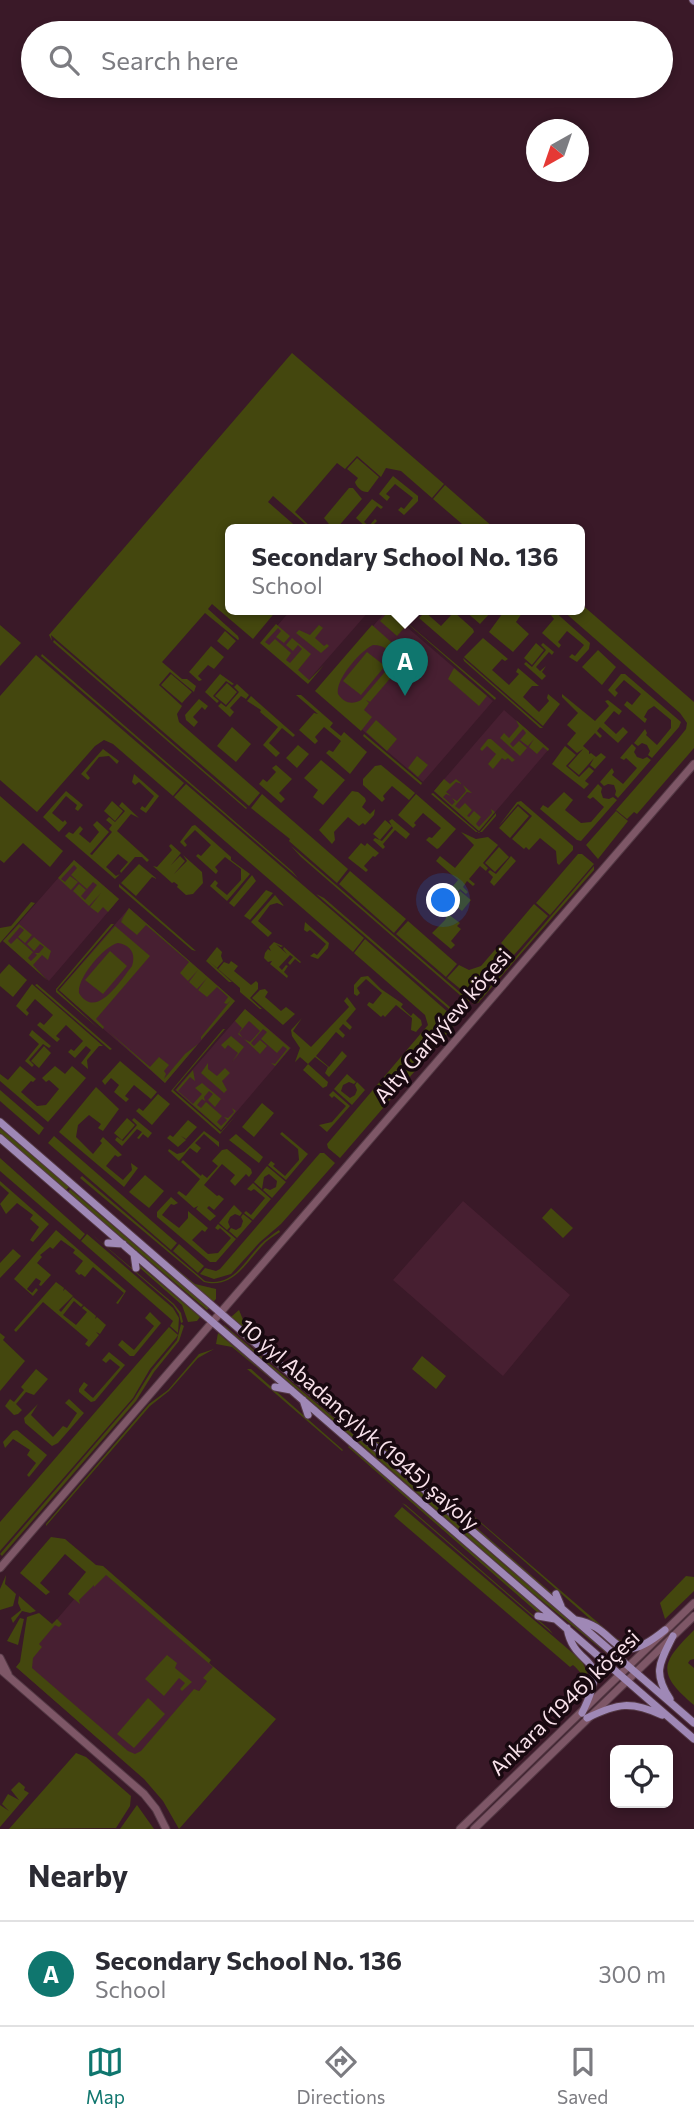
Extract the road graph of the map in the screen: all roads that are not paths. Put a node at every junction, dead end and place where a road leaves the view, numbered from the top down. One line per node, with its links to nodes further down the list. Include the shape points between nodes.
1 (694, 764): 12 (street, Alty Garlyýew köçesi)
2 (0, 1122): 5 (main road, 10 ýyl Abadançylyk (1945) şaýoly)
3 (0, 1138): 7 (main road, 10 ýyl Abadançylyk (1945) şaýoly)
4 (127, 1221): 5 (main road)
5 (129, 1233): 8 (main road, 10 ýyl Abadançylyk (1945) şaýoly)
6 (108, 1243): 7 (main road)
7 (123, 1244): 10 (main road, 10 ýyl Abadançylyk (1945) şaýoly)
8 (142, 1245): 9 (main road); 12 (main road, 10 ýyl Abadançylyk (1945) şaýoly)
9 (154, 1245)
10 (134, 1254): 11 (main road); 13 (main road, 10 ýyl Abadançylyk (1945) şaýoly)
11 (136, 1268)
12 (220, 1312): 13 (street, Alty Garlyýew köçesi); 15 (main road, 10 ýyl Abadançylyk (1945) şaýoly)
13 (212, 1321): 17 (main road, 10 ýyl Abadançylyk (1945) şaýoly); 22 (street, Alty Garlyýew köçesi)
14 (294, 1365): 15 (main road)
15 (295, 1378): 19 (main road, 10 ýyl Abadançylyk (1945) şaýoly)
16 (275, 1387): 17 (main road)
17 (292, 1390): 20 (main road, 10 ýyl Abadançylyk (1945) şaýoly)
18 (324, 1391): 19 (main road)
19 (313, 1393): 25 (main road, 10 ýyl Abadançylyk (1945) şaýoly)
20 (303, 1399): 21 (main road); 28 (main road, 10 ýyl Abadançylyk (1945) şaýoly)
21 (308, 1415)
22 (0, 1568)
23 (556, 1594): 25 (main road)
24 (694, 1603): 31 (street, Ankara (1946) köçesi)
25 (563, 1610): 29 (main road, 10 ýyl Abadançylyk (1945) şaýoly)
26 (538, 1616): 28 (main road)
27 (694, 1616): 32 (street, Ankara (1946) köçesi)
28 (558, 1619): 30 (main road, 10 ýyl Abadançylyk (1945) şaýoly)
29 (575, 1620): 31 (main road, via 590,1623 627,1649 643,1646); 35 (main road, 10 ýyl Abadançylyk (1945) şaýoly)
30 (567, 1627): 37 (main road, 10 ýyl Abadançylyk (1945) şaýoly); 40 (main road, via 570,1643 594,1672)
31 (665, 1630): 35 (street, Ankara (1946) köçesi)
32 (673, 1636): 35 (street, Ankara (1946) köçesi); 39 (main road, via 659,1669 662,1687)
33 (0, 1658): 38 (street)
34 (0, 1669): 38 (street)
35 (632, 1670): 37 (street, Ankara (1946) köçesi); 39 (main road, 10 ýyl Abadançylyk (1945) şaýoly)
36 (0, 1675): 38 (street)
37 (624, 1677): 40 (street, Ankara (1946) köçesi); 41 (main road, 10 ýyl Abadançylyk (1945) şaýoly)
38 (10, 1678): 44 (street, via 144,1794)
39 (674, 1706): 42 (main road, 10 ýyl Abadançylyk (1945) şaýoly)
40 (585, 1715): 41 (main road, via 628,1704); 45 (street, Ankara (1946) köçesi); 46 (street, Ankara (1946) köçesi)
41 (668, 1717): 43 (main road, 10 ýyl Abadançylyk (1945) şaýoly)
42 (694, 1723)
43 (694, 1740)
44 (166, 1829)
45 (460, 1829)
46 (474, 1829)

